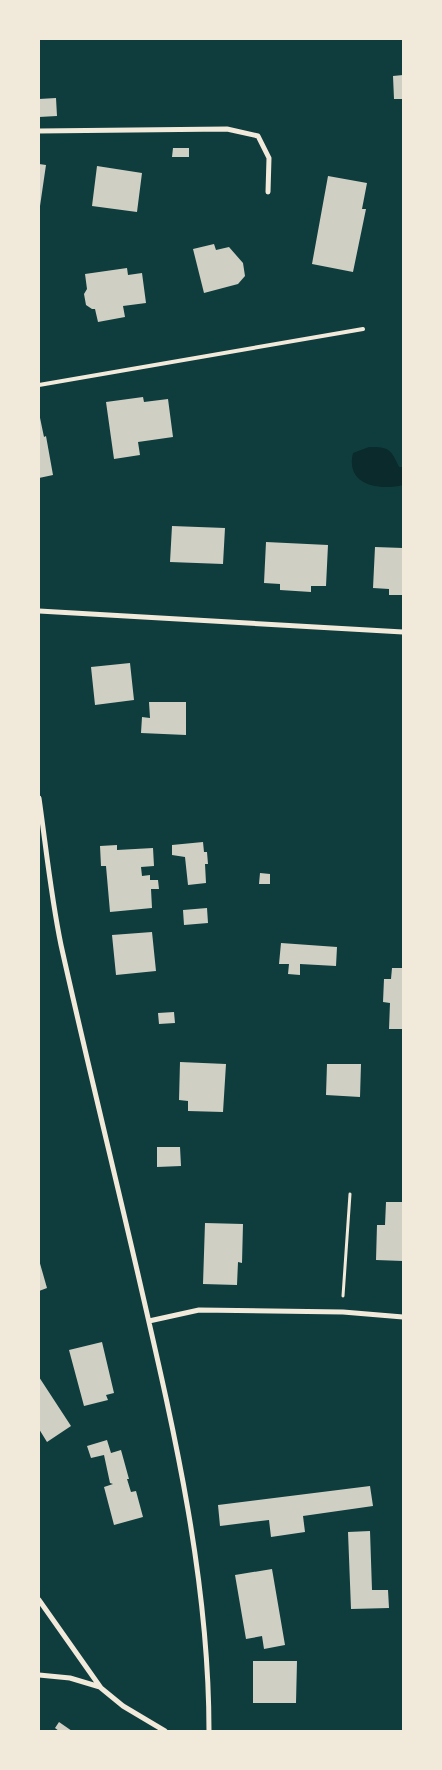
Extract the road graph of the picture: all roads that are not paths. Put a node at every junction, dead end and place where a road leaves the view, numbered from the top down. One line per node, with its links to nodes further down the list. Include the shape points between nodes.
1 (39, 131): 2 (street, via 227,129 258,136 268,158)
2 (268, 192)
3 (363, 329): 4 (lane)
4 (39, 384)
5 (39, 611): 6 (street)
6 (403, 632)
7 (39, 798): 9 (street, via 61,942)
8 (403, 1317): 9 (street, via 342,1312 199,1310)
9 (149, 1321): 14 (street, via 178,1456 198,1574 209,1687)
10 (39, 1600): 12 (street)
11 (39, 1675): 12 (street, via 70,1678)
12 (101, 1688): 13 (street, via 123,1706)
13 (165, 1731)
14 (209, 1731)

